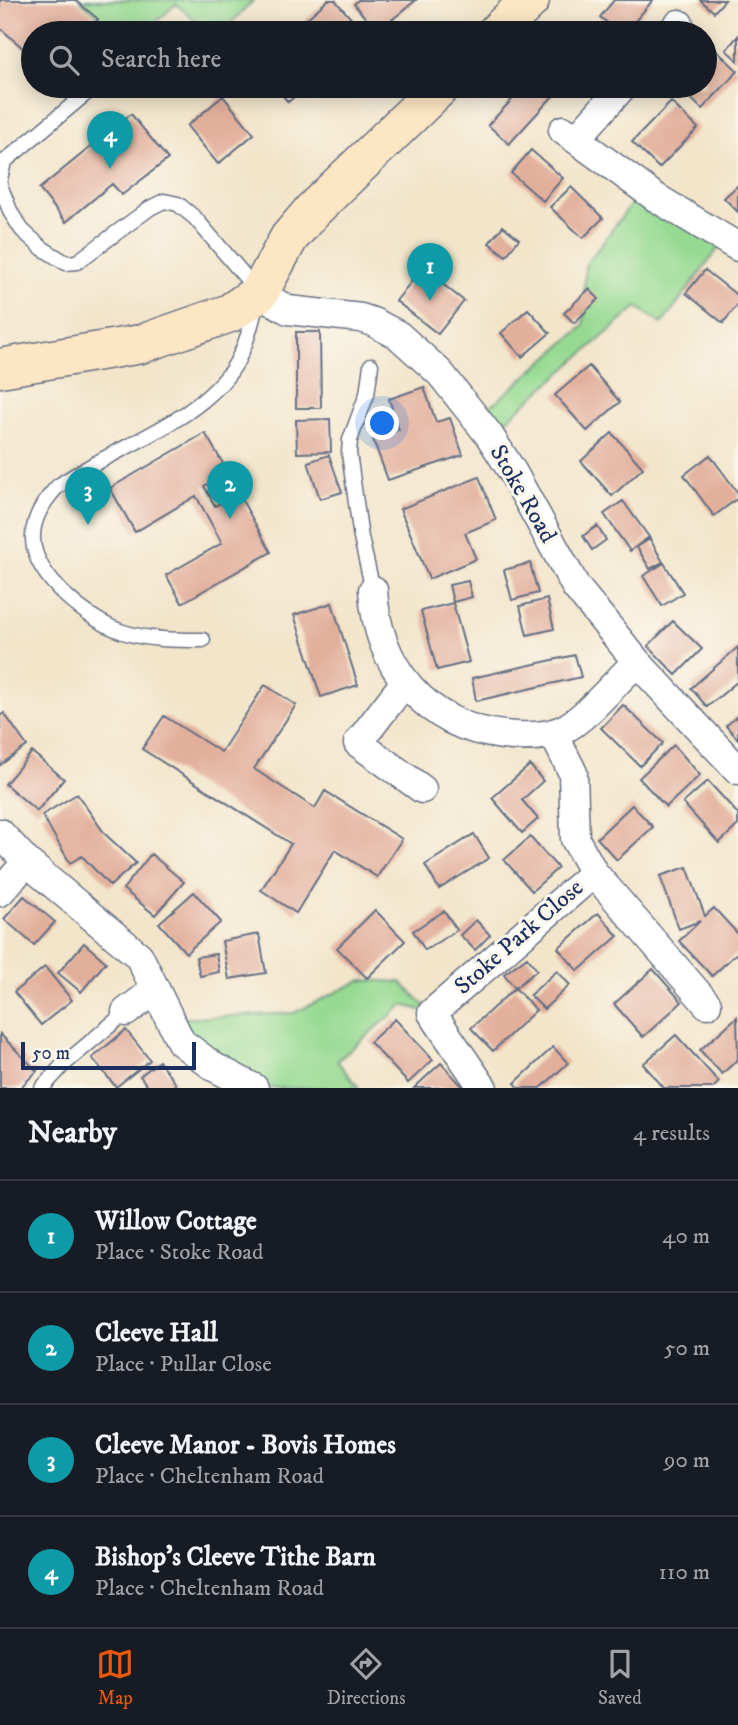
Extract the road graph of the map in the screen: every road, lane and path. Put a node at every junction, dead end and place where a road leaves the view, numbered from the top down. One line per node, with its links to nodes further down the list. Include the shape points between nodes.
1 (530, 0): 2 (street)
2 (508, 21)
3 (81, 98): 6 (lane, via 4,162)
4 (429, 98): 9 (street, via 312,211 289,238)
5 (610, 98): 8 (street, via 569,134 655,197)
6 (0, 179)
7 (0, 185): 9 (lane, via 22,230 65,263 77,262 150,208 164,201 178,204)
8 (738, 247)
9 (259, 293): 11 (street, via 230,313 141,344); 13 (lane, via 240,354 217,386 185,413 57,487 34,528 37,558 70,600 95,620 135,635); 14 (street, Stoke Road, via 288,310 373,322 397,335 440,373 507,462 576,587)
10 (371, 365): 12 (lane, via 349,453)
11 (0, 368)
12 (373, 590): 15 (street, via 384,648)
13 (203, 640)
14 (637, 662): 16 (street, via 582,716); 17 (street, Stoke Road)
15 (405, 682): 16 (street, via 435,710 472,729 512,736); 18 (street, via 358,743)
16 (553, 733): 21 (street, Stoke Park Close, via 573,773 575,839)
17 (738, 770)
18 (422, 789)
19 (0, 833): 20 (street)
20 (27, 862): 22 (street); 23 (street, via 139,956)
21 (594, 873): 24 (street); 28 (street, Stoke Park Close, via 432,1013)
22 (0, 892)
23 (155, 990): 25 (street); 27 (street, via 181,1042 214,1067)
24 (707, 1004)
25 (126, 1012): 26 (lane)
26 (42, 1088)
27 (254, 1088)
28 (483, 1088)

